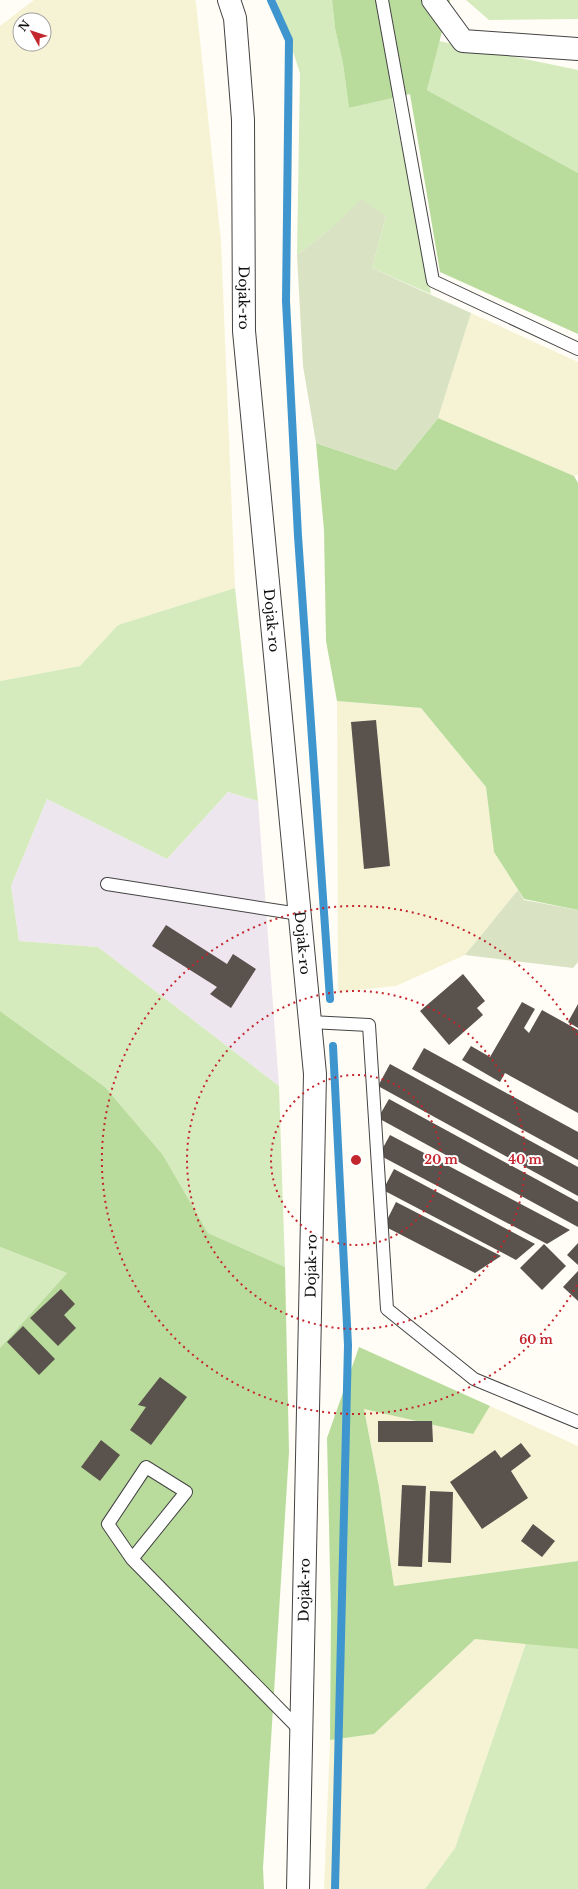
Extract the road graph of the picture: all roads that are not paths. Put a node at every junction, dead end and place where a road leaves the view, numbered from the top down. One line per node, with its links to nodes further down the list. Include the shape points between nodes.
1 (229, 0): 7 (street, Dojak-ro, via 235,18 243,120 244,331)
2 (382, 0): 5 (lane, via 433,281)
3 (433, 0): 4 (street, via 463,41)
4 (578, 50)
5 (578, 349)
6 (107, 884): 7 (lane)
7 (299, 914): 8 (street, Dojak-ro)
8 (310, 1022): 9 (lane, via 369,1025 387,1309 474,1380); 11 (street, Dojak-ro, via 314,1074)
9 (578, 1422)
10 (132, 1559): 10 (lane, via 108,1524 146,1467 186,1492); 11 (lane)
11 (301, 1731): 12 (street, Dojak-ro)
12 (298, 1889)

